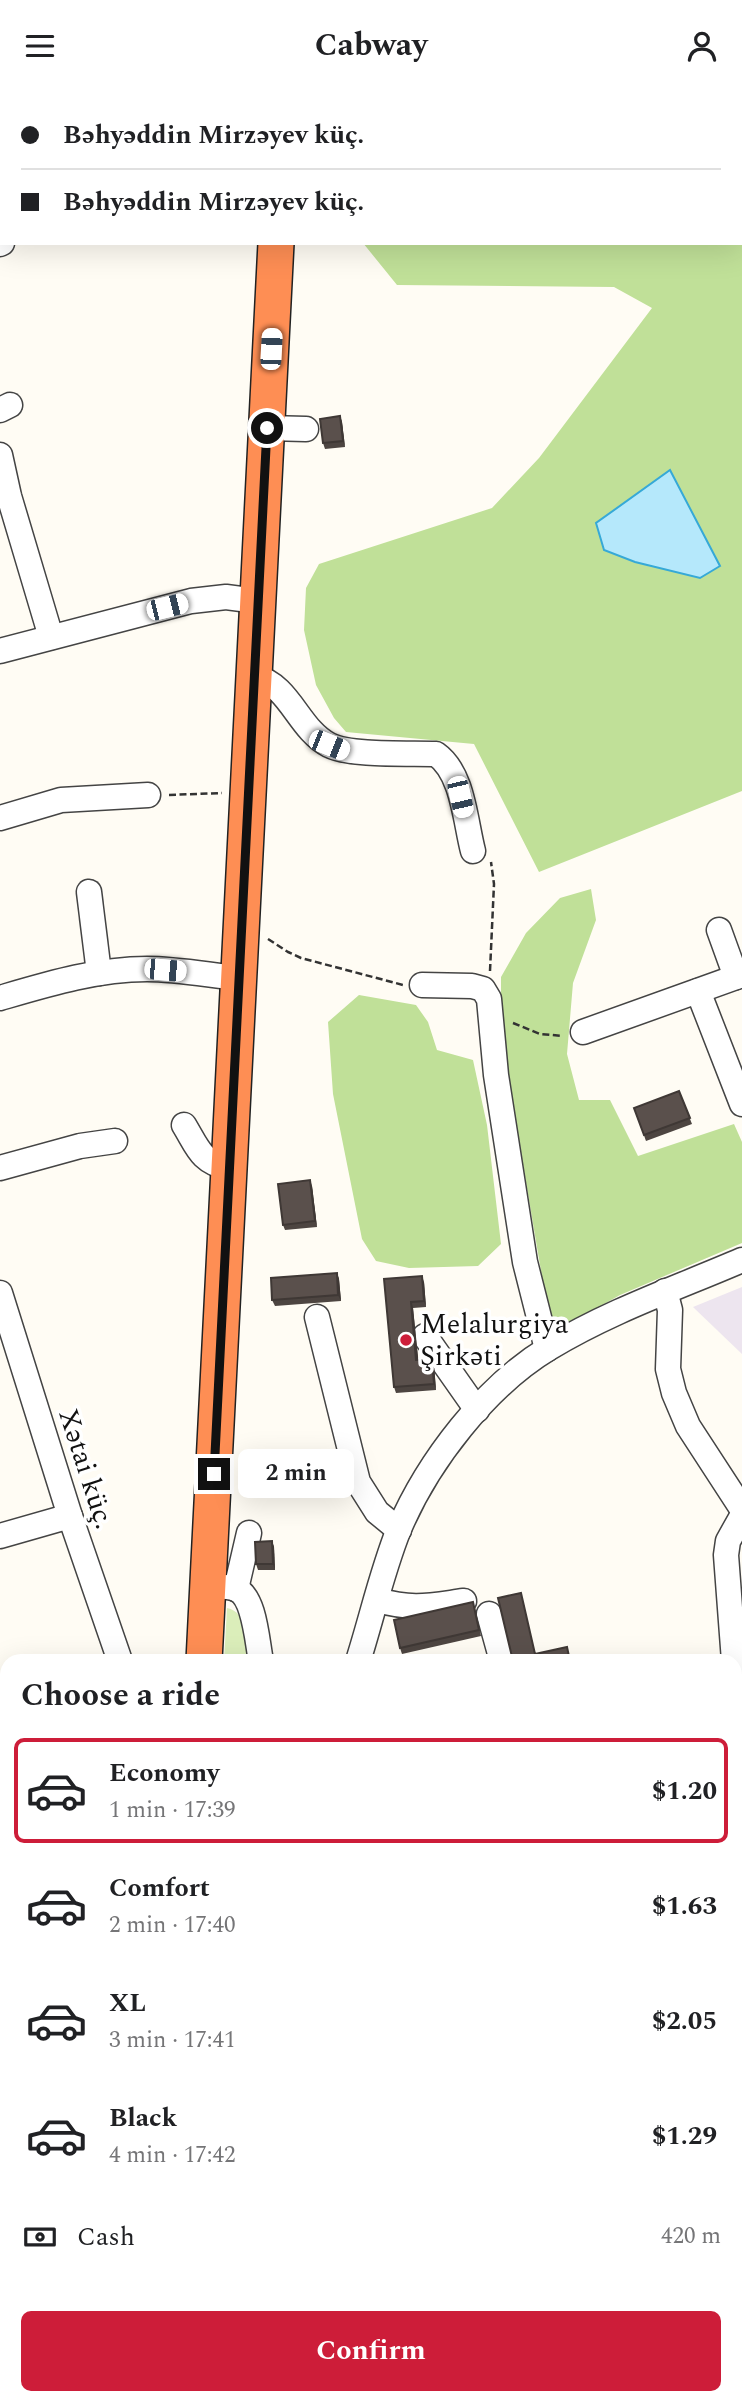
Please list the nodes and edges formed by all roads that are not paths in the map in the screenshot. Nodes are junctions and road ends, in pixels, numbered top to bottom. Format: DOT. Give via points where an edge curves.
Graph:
graph roads {
  1 [pos="276,245"];
  2 [pos="267,428"];
  3 [pos="306,429"];
  4 [pos="0,455"];
  5 [pos="257,601"];
  6 [pos="51,637"];
  7 [pos="0,651"];
  8 [pos="255,677"];
  9 [pos="148,796"];
  10 [pos="0,817"];
  11 [pos="472,848"];
  12 [pos="89,892"];
  13 [pos="719,930"];
  14 [pos="99,973"];
  15 [pos="739,976"];
  16 [pos="238,978"];
  17 [pos="422,985"];
  18 [pos="698,991"];
  19 [pos="0,998"];
  20 [pos="583,1033"];
  21 [pos="742,1104"];
  22 [pos="184,1125"];
  23 [pos="115,1141"];
  24 [pos="0,1168"];
  25 [pos="228,1168"];
  26 [pos="742,1260"];
  27 [pos="665,1291"];
  28 [pos="0,1293"];
  29 [pos="317,1317"];
  30 [pos="425,1336"];
  31 [pos="7,1344"];
  32 [pos="547,1349"];
  33 [pos="477,1410"];
  34 [pos="742,1509"];
  35 [pos="70,1516"];
  36 [pos="742,1516"];
  37 [pos="399,1530"];
  38 [pos="249,1532"];
  39 [pos="0,1536"];
  40 [pos="222,1587"];
  41 [pos="377,1600"];
  42 [pos="464,1601"];
  43 [pos="489,1614"];
  44 [pos="118,1654"];
  45 [pos="206,1654"];
  46 [pos="260,1654"];
  47 [pos="360,1654"];
  48 [pos="500,1654"];
  49 [pos="733,1654"];
  1 -- 2 [label="highway"];
  2 -- 3 [label="street"];
  2 -- 5 [label="highway"];
  4 -- 6 [label="street"];
  5 -- 6 [label="street" via="199,599"];
  5 -- 8 [label="highway"];
  6 -- 7 [label="street"];
  8 -- 11 [label="street" via="268,680 309,729 329,745 343,751 436,754 447,761"];
  8 -- 16 [label="highway"];
  9 -- 10 [label="street" via="61,800"];
  12 -- 14 [label="street"];
  13 -- 15 [label="street"];
  14 -- 16 [label="street" via="150,969"];
  14 -- 19 [label="street"];
  15 -- 18 [label="street"];
  16 -- 25 [label="highway"];
  17 -- 32 [label="street" via="472,986 483,989 489,999 525,1262"];
  18 -- 20 [label="street"];
  18 -- 21 [label="street"];
  22 -- 25 [label="street" via="204,1157"];
  23 -- 24 [label="street"];
  25 -- 40 [label="highway"];
  26 -- 27 [label="street"];
  27 -- 32 [label="street"];
  27 -- 34 [label="street" via="671,1333 668,1369 674,1393 688,1426"];
  28 -- 31 [label="street, Xətai küç."];
  29 -- 37 [label="street" via="358,1482 377,1511"];
  30 -- 33 [label="street"];
  31 -- 35 [label="street, Xətai küç."];
  32 -- 33 [label="street"];
  33 -- 37 [label="street" via="420,1487"];
  35 -- 39 [label="street"];
  35 -- 44 [label="street, Xətai küç."];
  36 -- 49 [label="street" via="726,1555"];
  37 -- 41 [label="street"];
  38 -- 40 [label="street"];
  40 -- 45 [label="highway"];
  40 -- 46 [label="street" via="245,1597 253,1612"];
  41 -- 42 [label="street" via="418,1608"];
  41 -- 47 [label="street"];
  43 -- 48 [label="street"];
}
